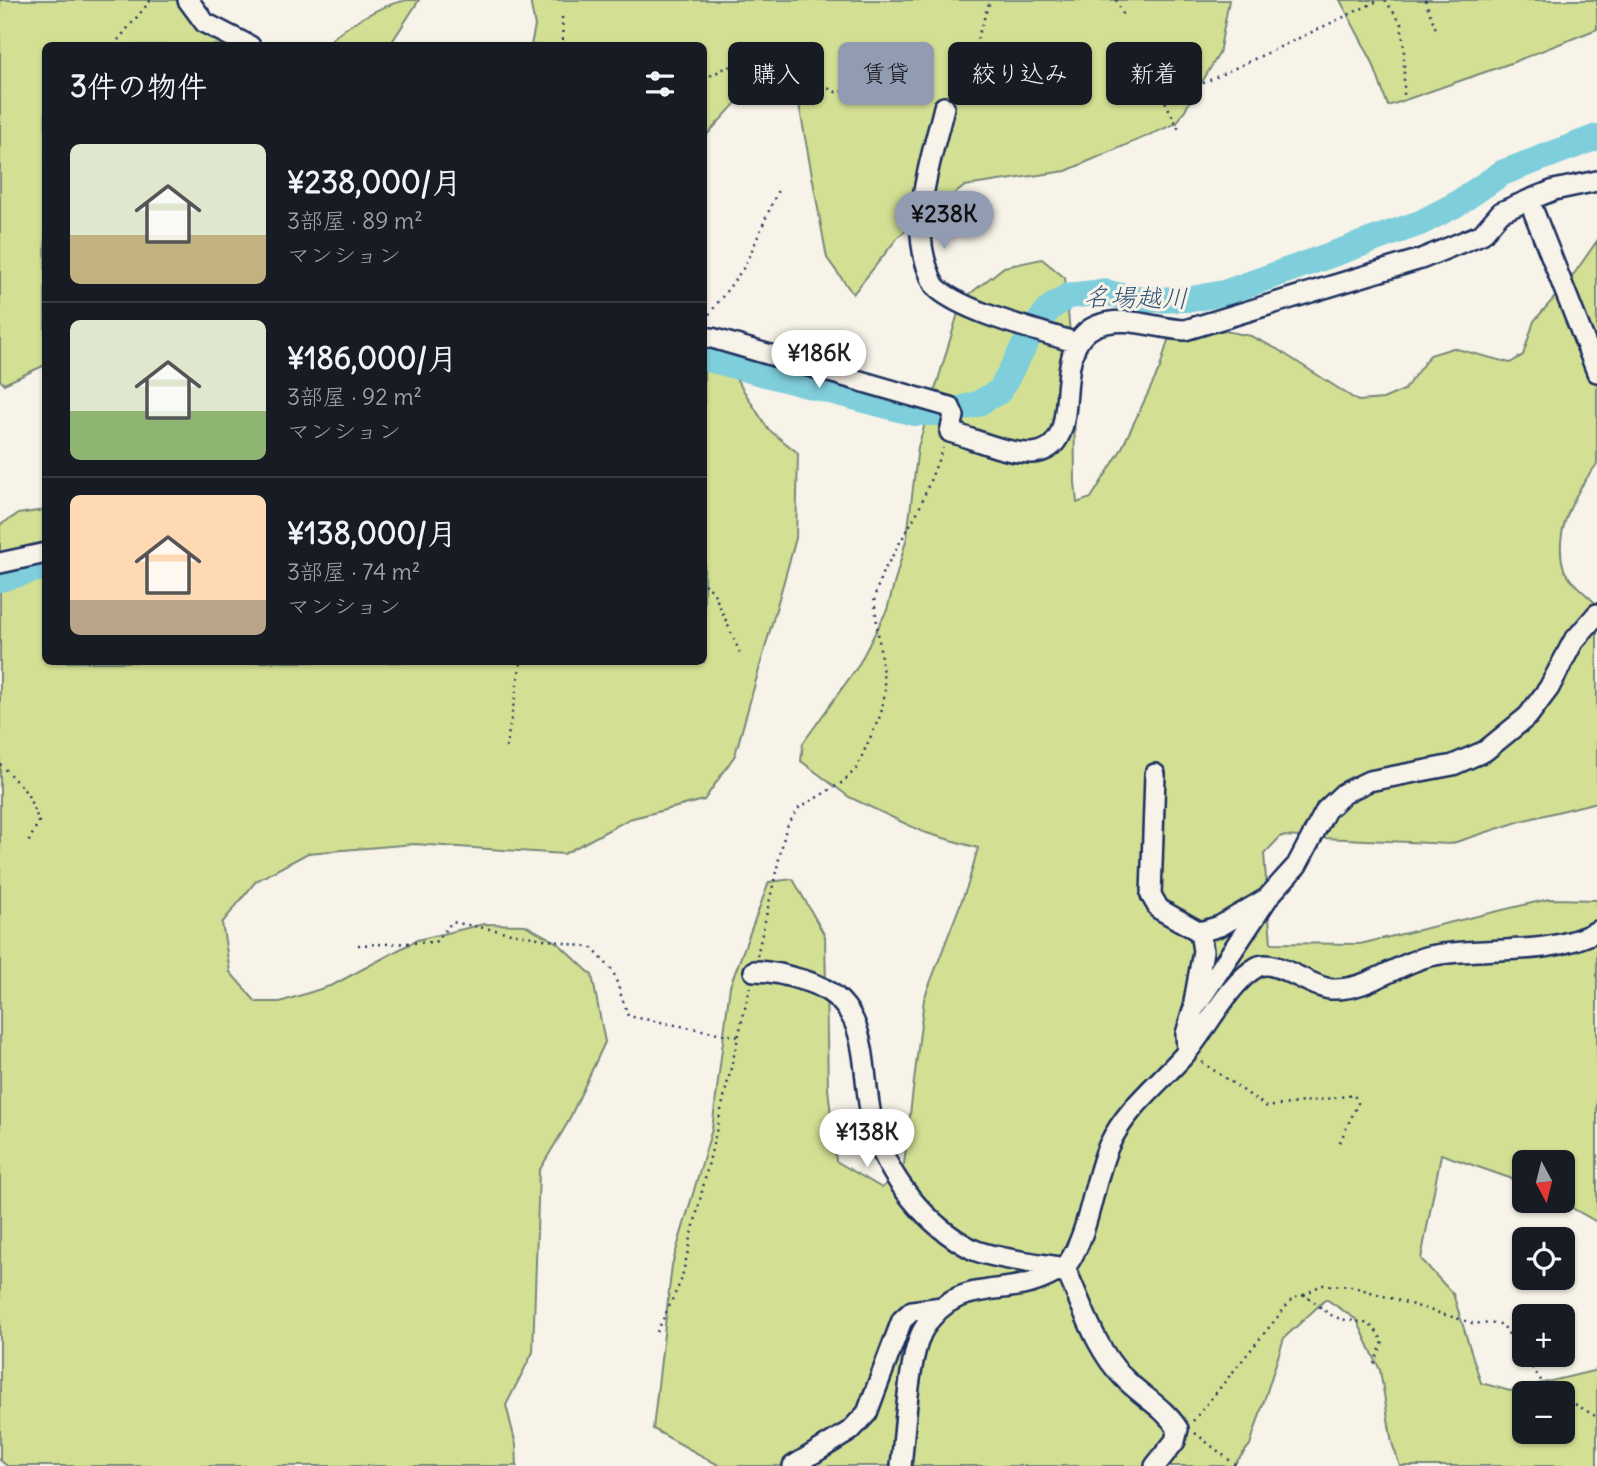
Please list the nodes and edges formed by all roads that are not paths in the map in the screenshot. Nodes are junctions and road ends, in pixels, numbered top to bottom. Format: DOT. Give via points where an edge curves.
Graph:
graph roads {
  1 [pos="188,0"];
  2 [pos="242,42"];
  3 [pos="944,107"];
  4 [pos="1597,181"];
  5 [pos="1529,200"];
  6 [pos="707,338"];
  7 [pos="1077,343"];
  8 [pos="1597,372"];
  9 [pos="42,554"];
  10 [pos="0,563"];
  11 [pos="1597,614"];
  12 [pos="1155,774"];
  13 [pos="1269,896"];
  14 [pos="1597,931"];
  15 [pos="1200,932"];
  16 [pos="754,971"];
  17 [pos="1193,1010"];
  18 [pos="1187,1051"];
  19 [pos="1065,1268"];
  20 [pos="942,1307"];
  21 [pos="793,1466"];
  22 [pos="901,1466"];
  23 [pos="1154,1466"];
  1 -- 2 [label="street" via="205,23"];
  3 -- 7 [label="street" via="923,196 926,264 935,287 960,304"];
  4 -- 5 [label="street"];
  5 -- 7 [label="street" via="1501,212 1482,234 1421,259 1185,330 1113,322 1094,327"];
  5 -- 8 [label="street"];
  6 -- 7 [label="street" via="950,407 951,425 1035,453 1058,441 1069,363"];
  9 -- 10 [label="street"];
  11 -- 13 [label="street" via="1573,642 1528,716 1485,751 1453,765 1369,781 1343,793 1326,810 1297,865"];
  12 -- 15 [label="street" via="1151,895 1159,909"];
  13 -- 15 [label="street" via="1220,926"];
  13 -- 17 [label="street"];
  14 -- 18 [label="street" via="1561,944 1433,956 1408,962 1362,985 1332,989 1309,984 1272,964 1259,965 1239,982"];
  15 -- 17 [label="street" via="1203,951"];
  16 -- 19 [label="street" via="772,971 818,985 841,999 853,1017 865,1061 873,1126 884,1159 908,1195 942,1231 974,1251"];
  17 -- 18 [label="street"];
  18 -- 19 [label="street" via="1125,1117 1108,1146 1077,1247"];
  19 -- 20 [label="street" via="1026,1285 981,1289"];
  19 -- 23 [label="street" via="1101,1348 1122,1377 1178,1429 1175,1441"];
  20 -- 21 [label="street" via="912,1311 902,1320 867,1413 850,1432"];
  20 -- 22 [label="street" via="922,1331 912,1370"];
}
